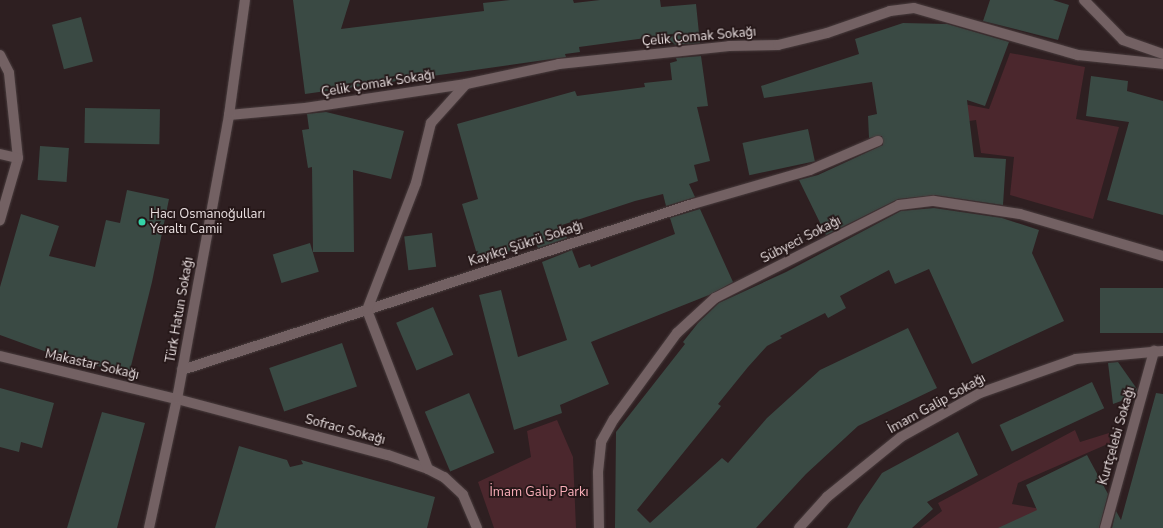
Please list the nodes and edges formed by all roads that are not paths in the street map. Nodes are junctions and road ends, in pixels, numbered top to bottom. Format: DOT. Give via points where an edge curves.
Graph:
graph roads {
  1 [pos="246,0"];
  2 [pos="1084,0"];
  3 [pos="1163,54"];
  4 [pos="0,55"];
  5 [pos="1163,64"];
  6 [pos="466,84"];
  7 [pos="229,115"];
  8 [pos="878,141"];
  9 [pos="0,154"];
  10 [pos="18,158"];
  11 [pos="0,220"];
  12 [pos="1163,256"];
  13 [pos="367,310"];
  14 [pos="1159,351"];
  15 [pos="0,356"];
  16 [pos="182,370"];
  17 [pos="177,399"];
  18 [pos="428,469"];
  19 [pos="149,528"];
  20 [pos="477,528"];
  21 [pos="598,528"];
  22 [pos="799,528"];
  23 [pos="1105,528"];
  1 -- 7 [label="street, Türk Hatun Sokağı"];
  2 -- 3 [label="street" via="1123,40"];
  4 -- 10 [label="street" via="9,73"];
  5 -- 6 [label="street, Çelik Çomak Sokağı" via="1078,55 914,8 890,11 827,34 778,45 729,46 559,64"];
  6 -- 7 [label="street, Çelik Çomak Sokağı" via="305,108"];
  6 -- 13 [label="street" via="431,123 416,183"];
  7 -- 16 [label="street, Türk Hatun Sokağı"];
  8 -- 13 [label="street, Kayıkçı Şükrü Sokağı" via="810,170 693,204"];
  9 -- 10 [label="street"];
  10 -- 11 [label="street"];
  12 -- 21 [label="street, Sübyeci Sokağı" via="1020,214 934,200 899,205 714,298 677,333 614,419 601,442"];
  13 -- 16 [label="street, Kayıkçı Şükrü Sokağı"];
  13 -- 18 [label="street"];
  14 -- 22 [label="street, İmam Galip Sokağı" via="1076,359 980,393 901,437 827,496"];
  14 -- 23 [label="street, Kurtçelebi Sokağı"];
  15 -- 17 [label="street, Makastar Sokağı"];
  16 -- 17 [label="street, Türk Hatun Sokağı"];
  17 -- 18 [label="street, Sofracı Sokağı" via="388,455"];
  17 -- 19 [label="street, Türk Hatun Sokağı"];
  18 -- 20 [label="street, Sofracı Sokağı" via="444,478 463,495"];
}
